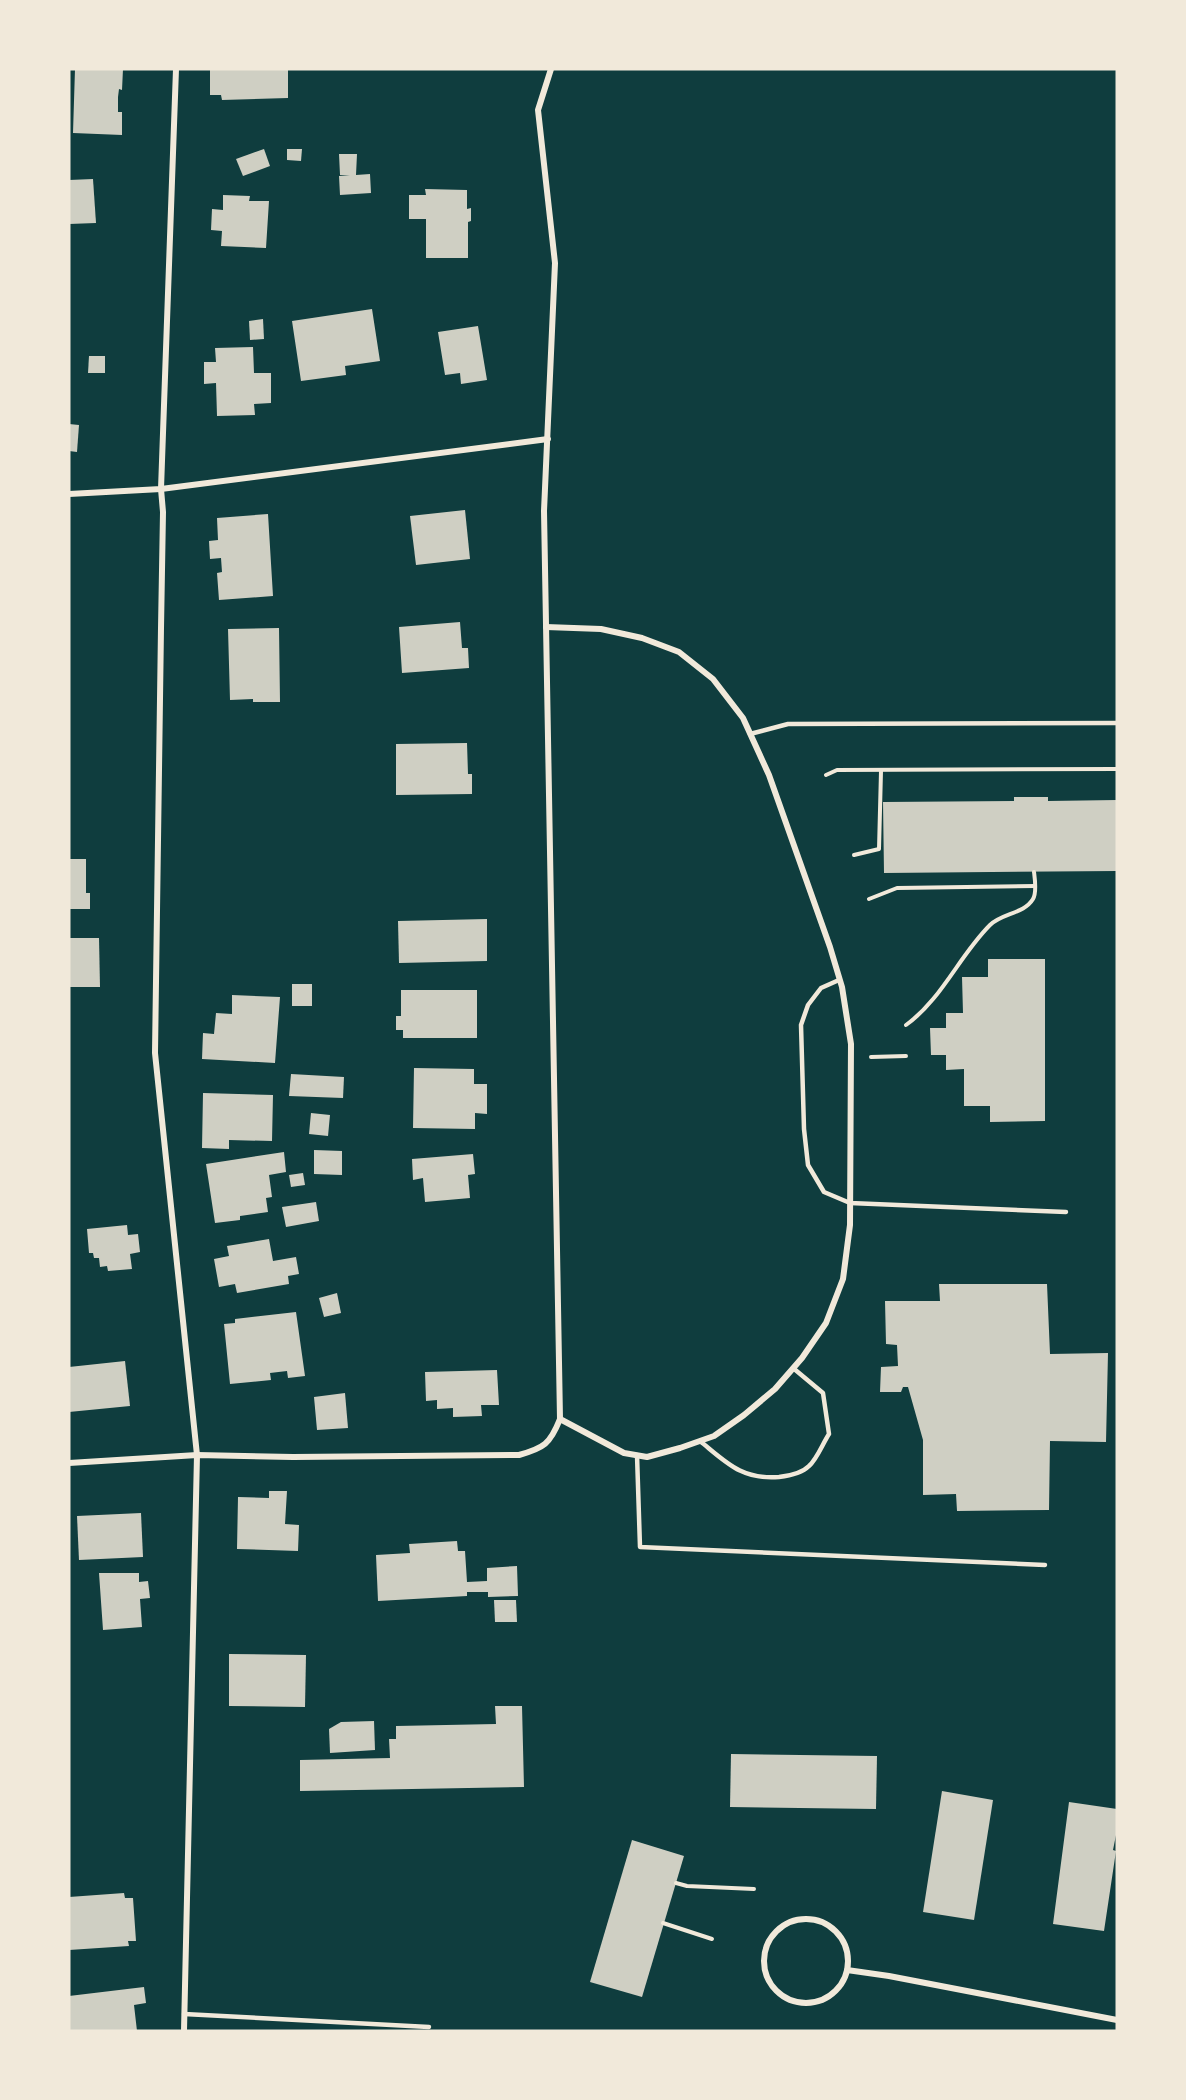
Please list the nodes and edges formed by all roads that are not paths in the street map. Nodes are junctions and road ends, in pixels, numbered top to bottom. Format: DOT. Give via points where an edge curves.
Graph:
graph roads {
  1 [pos="176,69"];
  2 [pos="550,69"];
  3 [pos="548,439"];
  4 [pos="161,489"];
  5 [pos="69,494"];
  6 [pos="546,627"];
  7 [pos="1117,723"];
  8 [pos="750,734"];
  9 [pos="840,980"];
  10 [pos="850,1203"];
  11 [pos="1066,1212"];
  12 [pos="793,1368"];
  13 [pos="561,1419"];
  14 [pos="700,1441"];
  15 [pos="197,1455"];
  16 [pos="637,1455"];
  17 [pos="69,1463"];
  18 [pos="1045,1565"];
  19 [pos="847,1970"];
  20 [pos="184,2014"];
  21 [pos="1117,2020"];
  22 [pos="429,2027"];
  23 [pos="184,2031"];
  1 -- 4 [label="street"];
  2 -- 3 [label="street" via="538,110 555,263"];
  3 -- 4 [label="street"];
  3 -- 6 [label="street" via="544,511"];
  4 -- 5 [label="street"];
  4 -- 15 [label="street" via="155,1053"];
  6 -- 8 [label="street" via="601,629 679,652 713,679 743,718"];
  6 -- 13 [label="street"];
  7 -- 8 [label="lane" via="788,724"];
  8 -- 9 [label="street" via="769,775"];
  9 -- 10 [label="street" via="851,1044"];
  9 -- 10 [label="lane" via="821,988 808,1005 801,1025 804,1129 808,1166 824,1192"];
  10 -- 11 [label="lane"];
  10 -- 12 [label="street" via="843,1279 826,1323"];
  12 -- 14 [label="street" via="744,1415"];
  12 -- 14 [label="lane" via="823,1393 829,1434 809,1466 789,1476 750,1476 730,1466"];
  13 -- 15 [label="street" via="553,1437 541,1449 519,1455"];
  13 -- 16 [label="street" via="624,1453"];
  14 -- 16 [label="street" via="647,1456"];
  15 -- 17 [label="street"];
  15 -- 20 [label="street"];
  16 -- 18 [label="lane" via="640,1547"];
  19 -- 19 [label="street" via="848,1958 840,1936 820,1921 796,1920 785,1924 768,1942 764,1965 773,1987 804,2003 826,1998 836,1990"];
  19 -- 21 [label="street"];
  20 -- 22 [label="lane"];
  20 -- 23 [label="street"];
}
